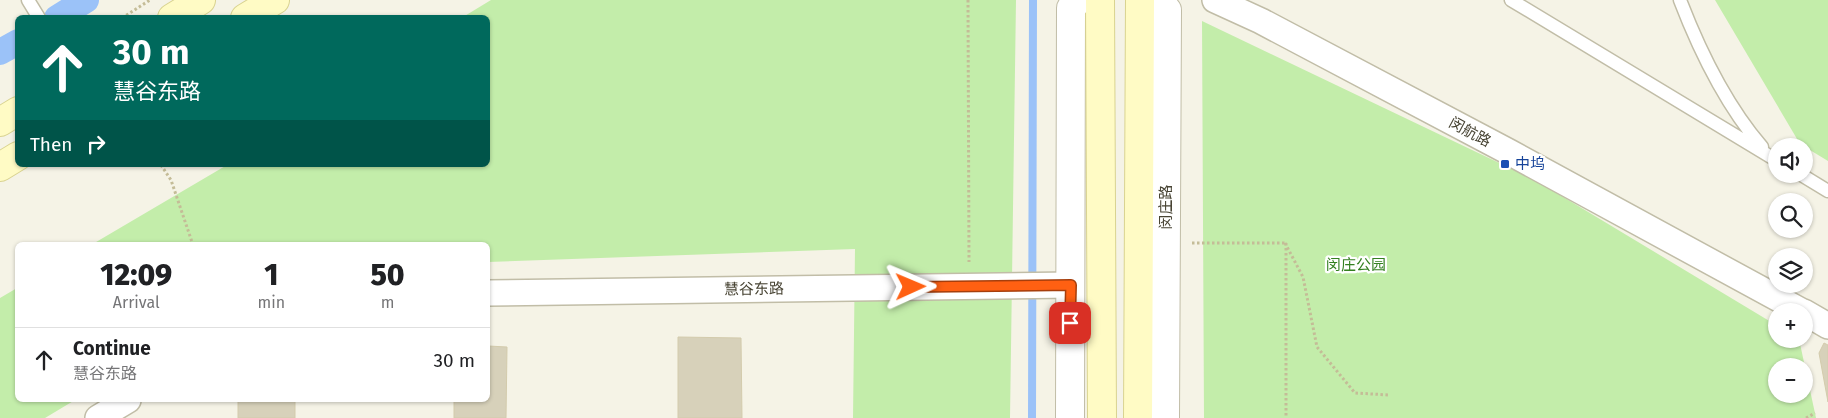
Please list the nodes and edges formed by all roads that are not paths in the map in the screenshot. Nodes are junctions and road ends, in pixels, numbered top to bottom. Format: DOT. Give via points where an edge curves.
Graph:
graph roads {
  1 [pos="201,0"];
  2 [pos="275,0"];
  3 [pos="1078,0"];
  4 [pos="1100,0"];
  5 [pos="1140,0"];
  6 [pos="1158,0"];
  7 [pos="1215,0"];
  8 [pos="1511,0"];
  9 [pos="1680,0"];
  10 [pos="177,15"];
  11 [pos="250,15"];
  12 [pos="15,113"];
  13 [pos="0,122"];
  14 [pos="1768,153"];
  15 [pos="1768,155"];
  16 [pos="15,158"];
  17 [pos="0,167"];
  18 [pos="1813,182"];
  19 [pos="1828,191"];
  20 [pos="1058,285"];
  21 [pos="490,292"];
  22 [pos="1786,303"];
  23 [pos="1813,318"];
  24 [pos="1828,326"];
  25 [pos="125,402"];
  26 [pos="98,418"];
  27 [pos="1070,418"];
  28 [pos="1102,418"];
  29 [pos="1138,418"];
  30 [pos="1165,418"];
  1 -- 10 [label="main road"];
  2 -- 11 [label="main road"];
  3 -- 20 [label="street" via="1071,8"];
  4 -- 28 [label="main road"];
  5 -- 29 [label="main road, 闵庄路"];
  6 -- 30 [label="street, 闵庄路" via="1167,10"];
  7 -- 22 [label="street, 闵航路" via="1261,20"];
  8 -- 15 [label="lane"];
  9 -- 14 [label="lane" via="1696,42 1722,90 1751,134"];
  12 -- 13 [label="main road"];
  16 -- 17 [label="main road"];
  18 -- 19 [label="lane"];
  20 -- 21 [label="street, 慧谷东路"];
  20 -- 27 [label="street"];
  23 -- 24 [label="street, 闵航路"];
  25 -- 26 [label="street"];
}
